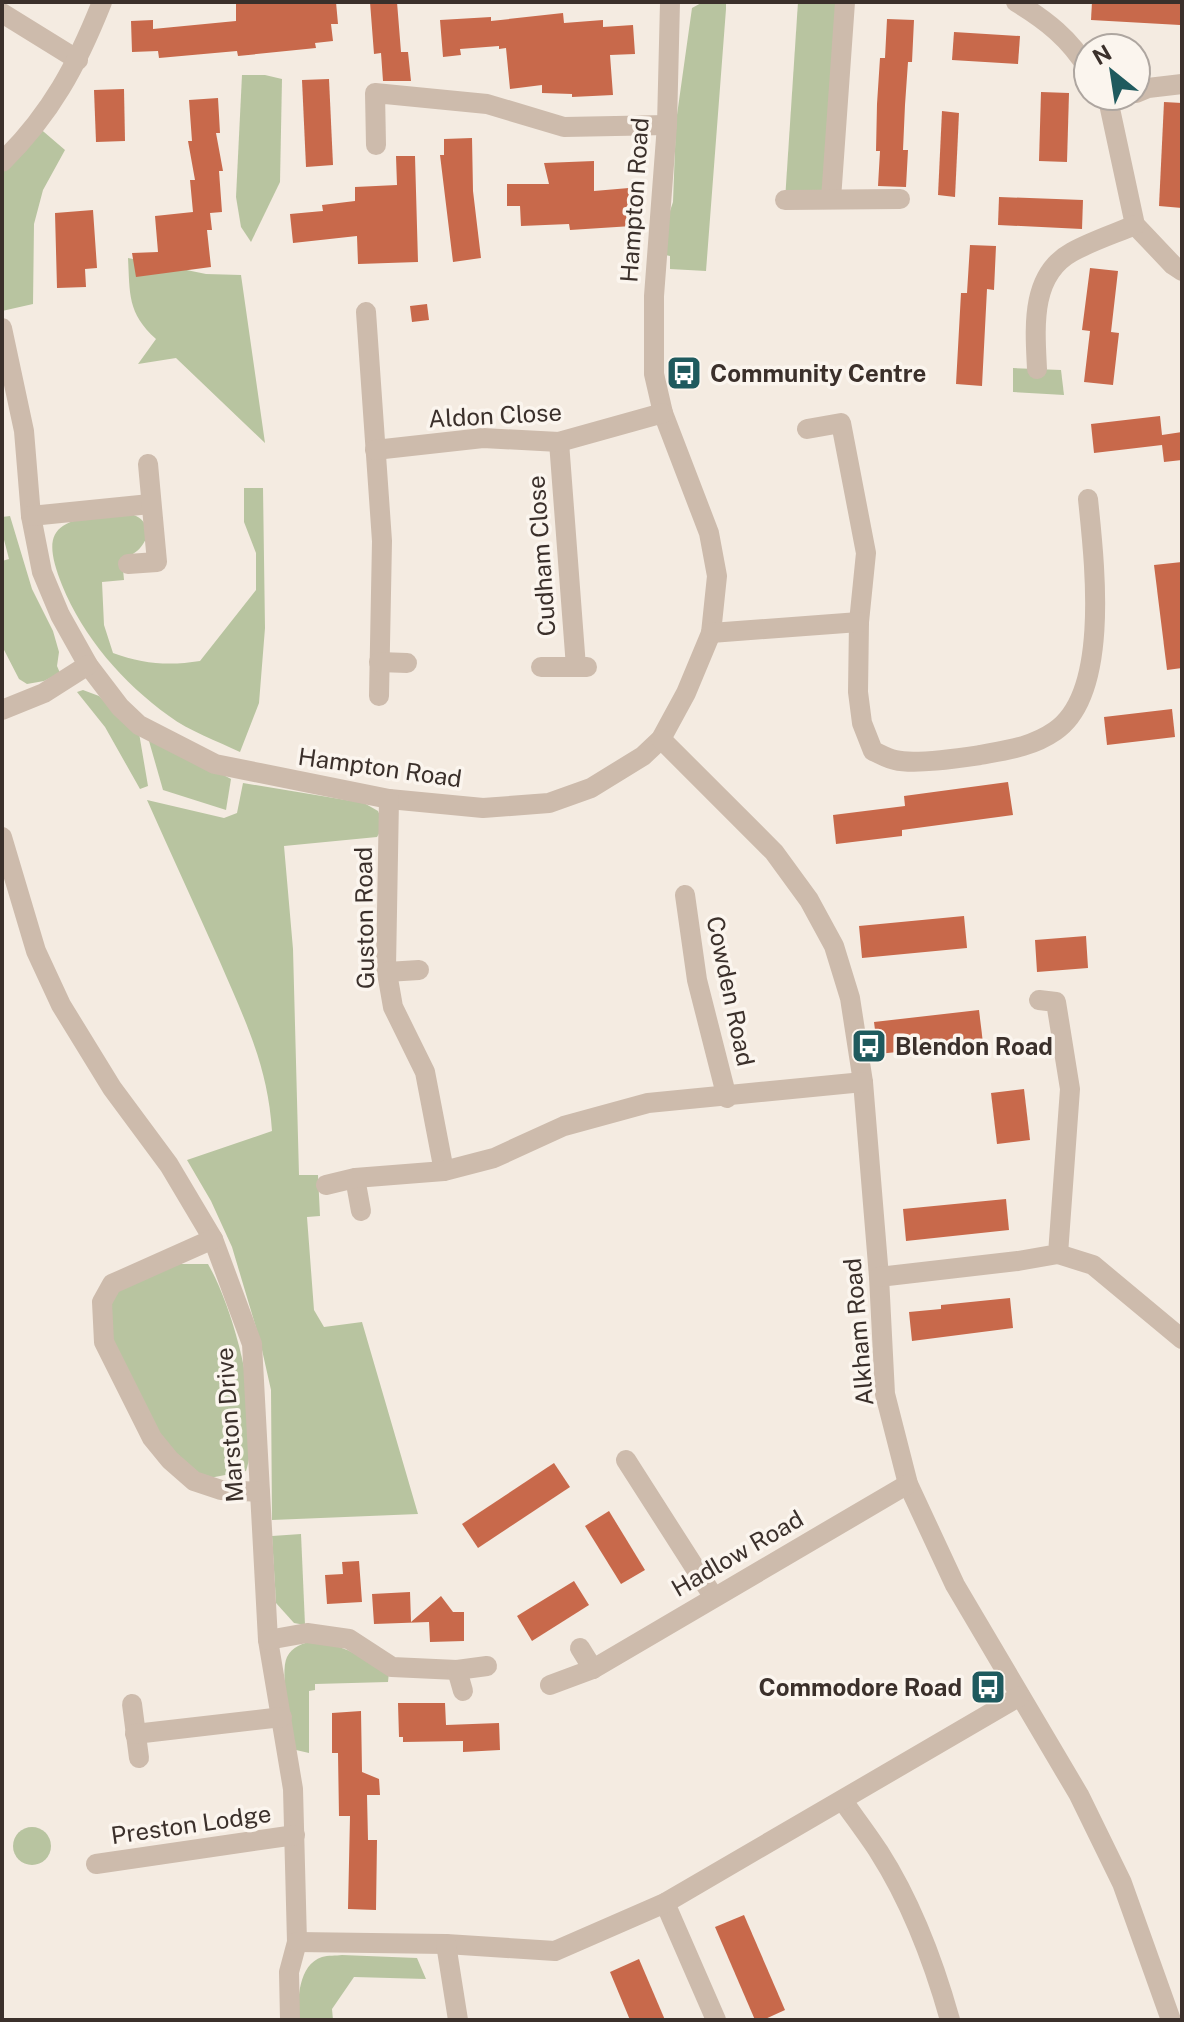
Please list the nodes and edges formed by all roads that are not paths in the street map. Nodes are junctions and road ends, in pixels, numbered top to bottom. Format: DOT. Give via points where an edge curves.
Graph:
graph roads {
  1 [pos="102,2"];
  2 [pos="670,2"];
  3 [pos="845,2"];
  4 [pos="1016,2"];
  5 [pos="2,13"];
  6 [pos="1072,46"];
  7 [pos="78,60"];
  8 [pos="1182,84"];
  9 [pos="1152,88"];
  10 [pos="1109,112"];
  11 [pos="667,125"];
  12 [pos="376,145"];
  13 [pos="2,162"];
  14 [pos="831,199"];
  15 [pos="900,199"];
  16 [pos="785,200"];
  17 [pos="1135,225"];
  18 [pos="1182,271"];
  19 [pos="366,312"];
  20 [pos="2,328"];
  21 [pos="1037,369"];
  22 [pos="663,413"];
  23 [pos="807,429"];
  24 [pos="559,442"];
  25 [pos="375,450"];
  26 [pos="148,464"];
  27 [pos="1088,499"];
  28 [pos="150,504"];
  29 [pos="31,516"];
  30 [pos="128,564"];
  31 [pos="859,622"];
  32 [pos="711,633"];
  33 [pos="379,662"];
  34 [pos="407,663"];
  35 [pos="88,665"];
  36 [pos="541,667"];
  37 [pos="379,696"];
  38 [pos="2,710"];
  39 [pos="661,739"];
  40 [pos="389,799"];
  41 [pos="2,837"];
  42 [pos="8,884"];
  43 [pos="685,895"];
  44 [pos="419,970"];
  45 [pos="387,972"];
  46 [pos="1039,1000"];
  47 [pos="863,1082"];
  48 [pos="727,1098"];
  49 [pos="444,1171"];
  50 [pos="355,1178"];
  51 [pos="326,1185"];
  52 [pos="361,1211"];
  53 [pos="213,1239"];
  54 [pos="1058,1254"];
  55 [pos="879,1277"];
  56 [pos="1182,1339"];
  57 [pos="626,1460"];
  58 [pos="908,1484"];
  59 [pos="260,1492"];
  60 [pos="713,1596"];
  61 [pos="268,1640"];
  62 [pos="580,1648"];
  63 [pos="487,1666"];
  64 [pos="593,1669"];
  65 [pos="457,1670"];
  66 [pos="550,1685"];
  67 [pos="463,1691"];
  68 [pos="1020,1696"];
  69 [pos="132,1704"];
  70 [pos="282,1717"];
  71 [pos="135,1734"];
  72 [pos="139,1758"];
  73 [pos="843,1801"];
  74 [pos="295,1835"];
  75 [pos="96,1864"];
  76 [pos="665,1903"];
  77 [pos="297,1942"];
  78 [pos="446,1944"];
  79 [pos="290,2020"];
  80 [pos="458,2020"];
  81 [pos="716,2020"];
  82 [pos="950,2020"];
  83 [pos="1171,2020"];
  1 -- 7 [label="street"];
  2 -- 11 [label="street, Hampton Road"];
  3 -- 14 [label="street"];
  4 -- 6 [label="street" via="1049,22"];
  5 -- 7 [label="street"];
  7 -- 13 [label="street" via="37,126"];
  8 -- 9 [label="street"];
  10 -- 17 [label="street"];
  11 -- 12 [label="street" via="564,127 487,104 375,93"];
  11 -- 22 [label="street, Hampton Road" via="654,296 654,374"];
  14 -- 15 [label="street"];
  14 -- 16 [label="street"];
  17 -- 18 [label="street"];
  17 -- 21 [label="street" via="1069,253 1044,279 1035,318"];
  19 -- 25 [label="street"];
  20 -- 29 [label="street, Hampton Road" via="24,431"];
  22 -- 24 [label="street, Aldon Close"];
  22 -- 32 [label="street, Hampton Road" via="709,533 717,576"];
  23 -- 31 [label="street" via="841,423 866,553"];
  24 -- 25 [label="street, Aldon Close" via="483,438"];
  24 -- 36 [label="street, Cudham Close" via="581,667"];
  25 -- 33 [label="street" via="382,541"];
  26 -- 28 [label="street"];
  27 -- 31 [label="street" via="1095,623 1087,681 1077,708 1046,736 1024,747 957,759 897,761 873,751 858,692"];
  28 -- 29 [label="street"];
  28 -- 30 [label="street" via="157,562"];
  29 -- 35 [label="street, Hampton Road" via="42,572"];
  31 -- 32 [label="street"];
  32 -- 39 [label="street, Hampton Road"];
  33 -- 34 [label="street"];
  33 -- 37 [label="street"];
  35 -- 38 [label="street" via="44,693"];
  35 -- 40 [label="street, Hampton Road" via="139,725 215,764"];
  39 -- 40 [label="street, Hampton Road" via="591,788 549,803 483,808"];
  39 -- 47 [label="street, Alkham Road" via="774,852 809,900 847,983"];
  40 -- 45 [label="street, Guston Road"];
  41 -- 42 [label="street, Marston Drive"];
  42 -- 53 [label="street, Marston Drive" via="61,1005"];
  43 -- 48 [label="street, Cowden Road" via="697,980"];
  44 -- 45 [label="street"];
  45 -- 49 [label="street, Guston Road" via="393,1007 425,1072"];
  46 -- 54 [label="street" via="1056,1002 1070,1089"];
  47 -- 48 [label="street"];
  47 -- 55 [label="street, Alkham Road"];
  48 -- 49 [label="street" via="648,1103 564,1126 494,1158"];
  49 -- 50 [label="street"];
  50 -- 51 [label="street"];
  50 -- 52 [label="street"];
  53 -- 59 [label="street, Marston Drive" via="252,1344"];
  53 -- 59 [label="street" via="112,1284 102,1302 104,1342 152,1438 170,1460 194,1481 221,1490"];
  54 -- 55 [label="street"];
  54 -- 56 [label="street" via="1093,1265"];
  55 -- 58 [label="street, Alkham Road" via="885,1394"];
  57 -- 60 [label="street"];
  58 -- 60 [label="street, Hadlow Road"];
  58 -- 68 [label="street, Alkham Road" via="955,1585"];
  59 -- 61 [label="street, Marston Drive"];
  60 -- 64 [label="street, Hadlow Road"];
  61 -- 65 [label="street" via="307,1633 349,1639 392,1667"];
  61 -- 70 [label="street, Marston Drive"];
  62 -- 64 [label="street"];
  63 -- 65 [label="street"];
  64 -- 66 [label="street, Hadlow Road"];
  65 -- 67 [label="street"];
  68 -- 73 [label="street"];
  68 -- 83 [label="street, Alkham Road" via="1079,1795 1122,1883"];
  69 -- 71 [label="street"];
  70 -- 71 [label="street"];
  70 -- 74 [label="street, Marston Drive"];
  71 -- 72 [label="street"];
  73 -- 76 [label="street"];
  73 -- 82 [label="street" via="903,1897"];
  74 -- 75 [label="street, Preston Lodge"];
  74 -- 77 [label="street, Marston Drive"];
  76 -- 78 [label="street" via="555,1951"];
  76 -- 81 [label="street"];
  77 -- 78 [label="street"];
  77 -- 79 [label="street, Marston Drive" via="289,1972"];
  78 -- 80 [label="street"];
}
